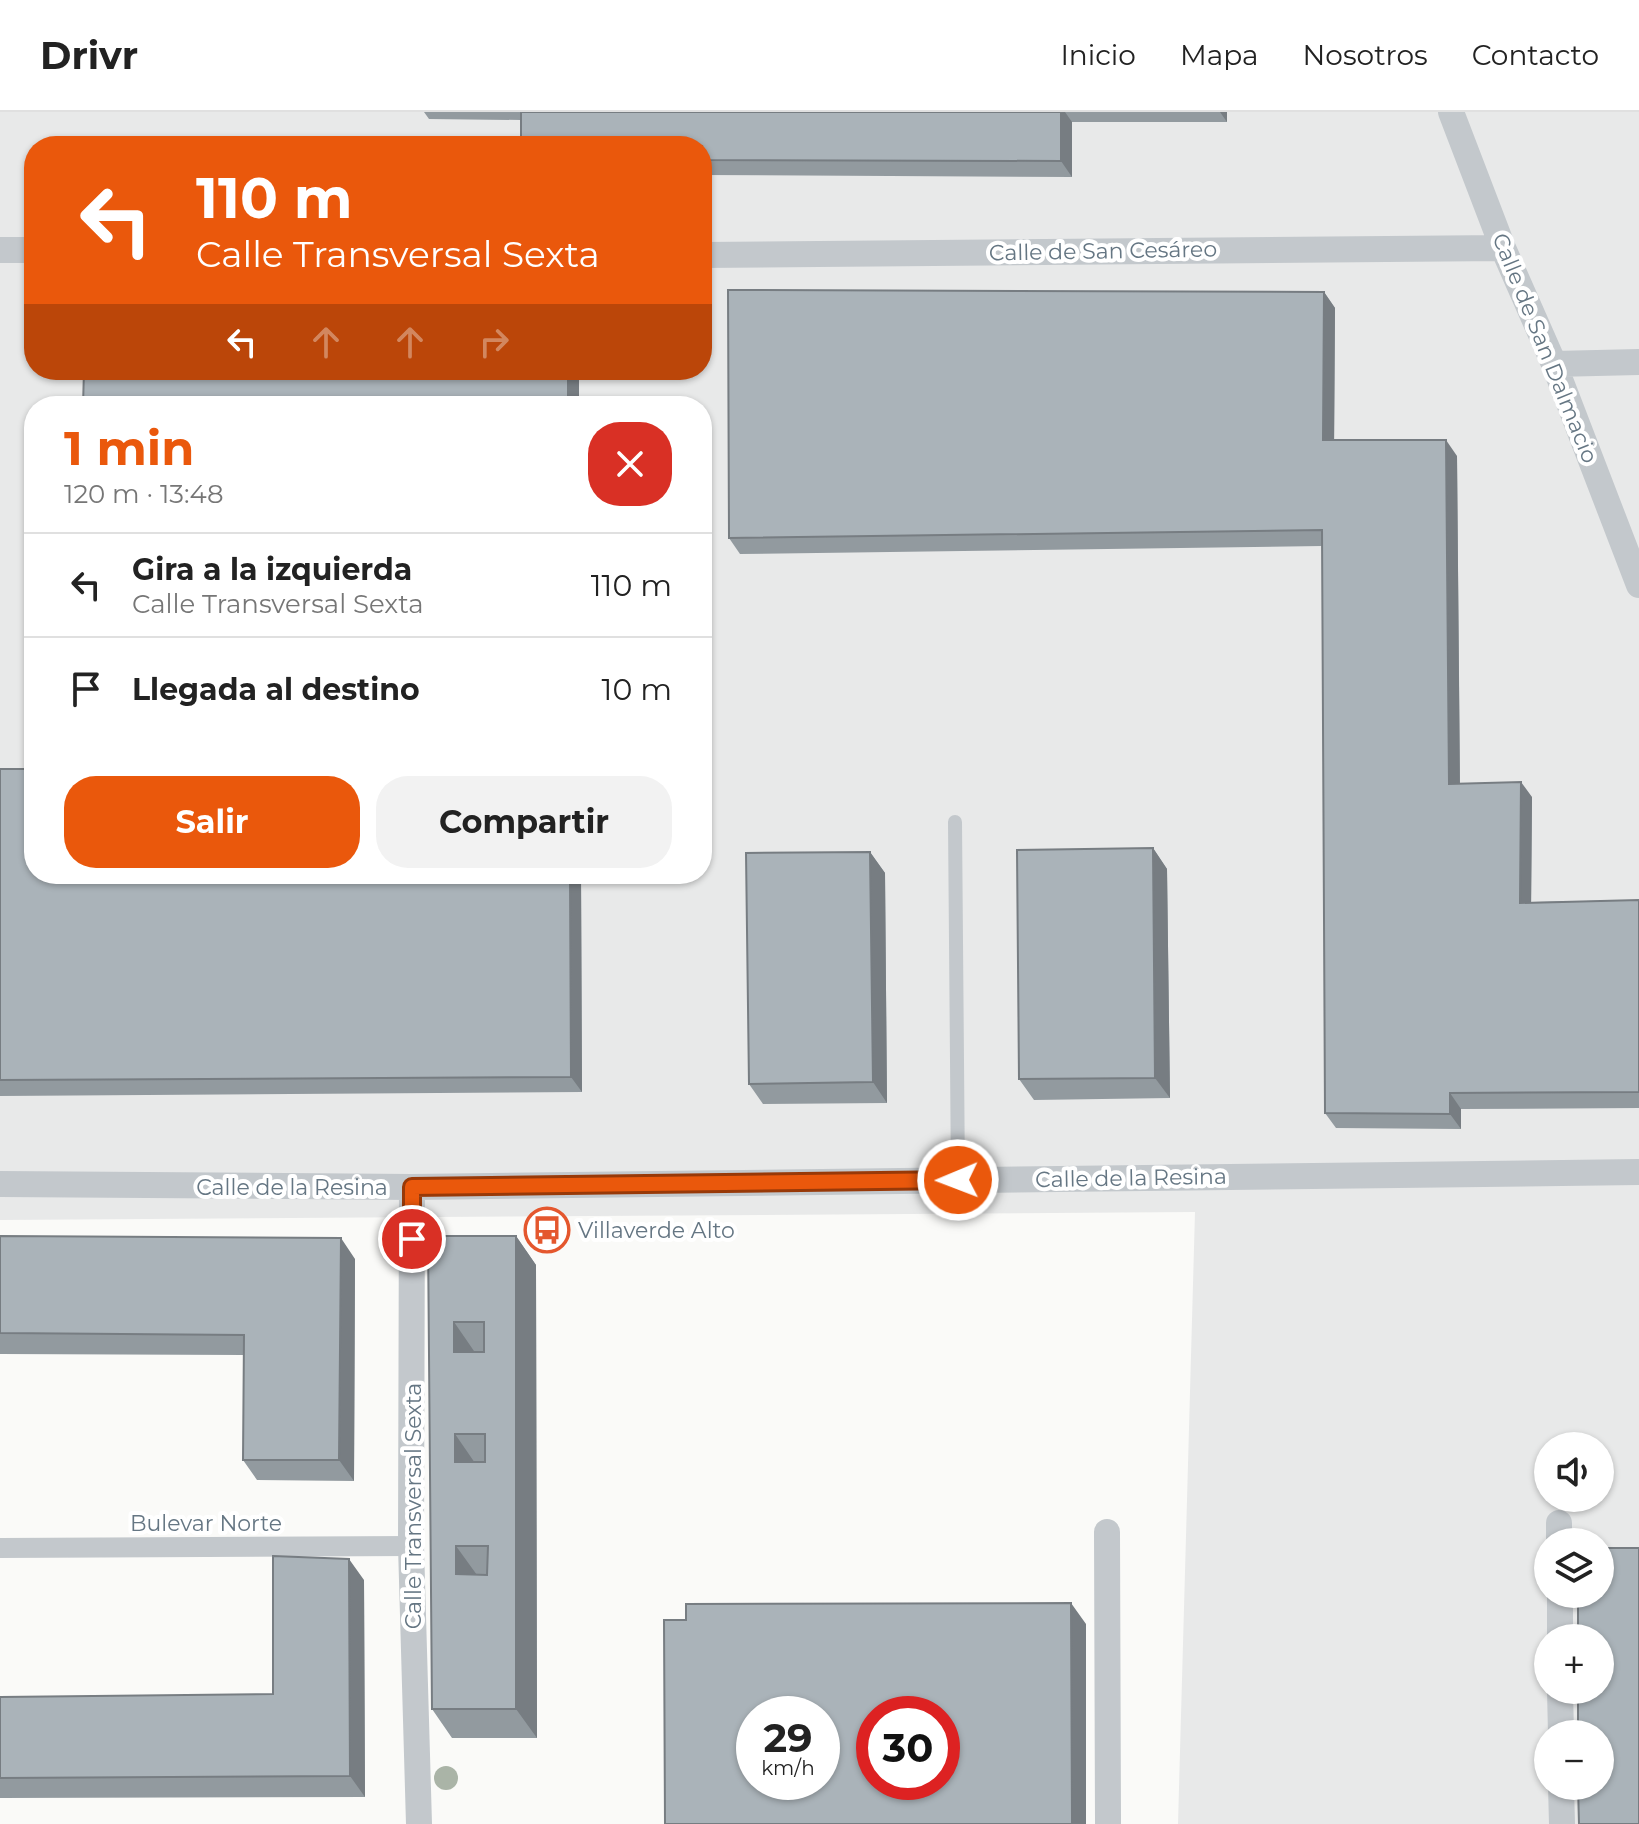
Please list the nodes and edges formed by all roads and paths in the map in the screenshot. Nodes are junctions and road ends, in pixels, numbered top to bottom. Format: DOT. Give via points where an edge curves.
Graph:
graph roads {
  1 [pos="1451,112"];
  2 [pos="1503,248"];
  3 [pos="0,250"];
  4 [pos="24,250"];
  5 [pos="712,255"];
  6 [pos="1639,362"];
  7 [pos="1554,364"];
  8 [pos="1639,585"];
  9 [pos="955,822"];
  10 [pos="1639,1172"];
  11 [pos="958,1180"];
  12 [pos="0,1184"];
  13 [pos="412,1187"];
  14 [pos="1107,1532"];
  15 [pos="411,1546"];
  16 [pos="0,1548"];
  17 [pos="1561,1800"];
  18 [pos="419,1824"];
  19 [pos="1108,1824"];
  20 [pos="1562,1824"];
  1 -- 2 [label="street, Calle de San Dalmacio"];
  2 -- 5 [label="street, Calle de San Cesáreo"];
  2 -- 7 [label="street, Calle de San Dalmacio"];
  3 -- 4 [label="street"];
  6 -- 7 [label="street"];
  7 -- 8 [label="street, Calle de San Dalmacio"];
  9 -- 11 [label="lane"];
  10 -- 11 [label="street, Calle de la Resina"];
  11 -- 13 [label="street, Calle de la Resina"];
  12 -- 13 [label="street, Calle de la Resina"];
  13 -- 15 [label="street, Calle Transversal Sexta"];
  14 -- 19 [label="street"];
  15 -- 16 [label="street, Bulevar Norte"];
  15 -- 18 [label="street, Calle Transversal Sexta"];
  17 -- 20 [label="street"];
}
